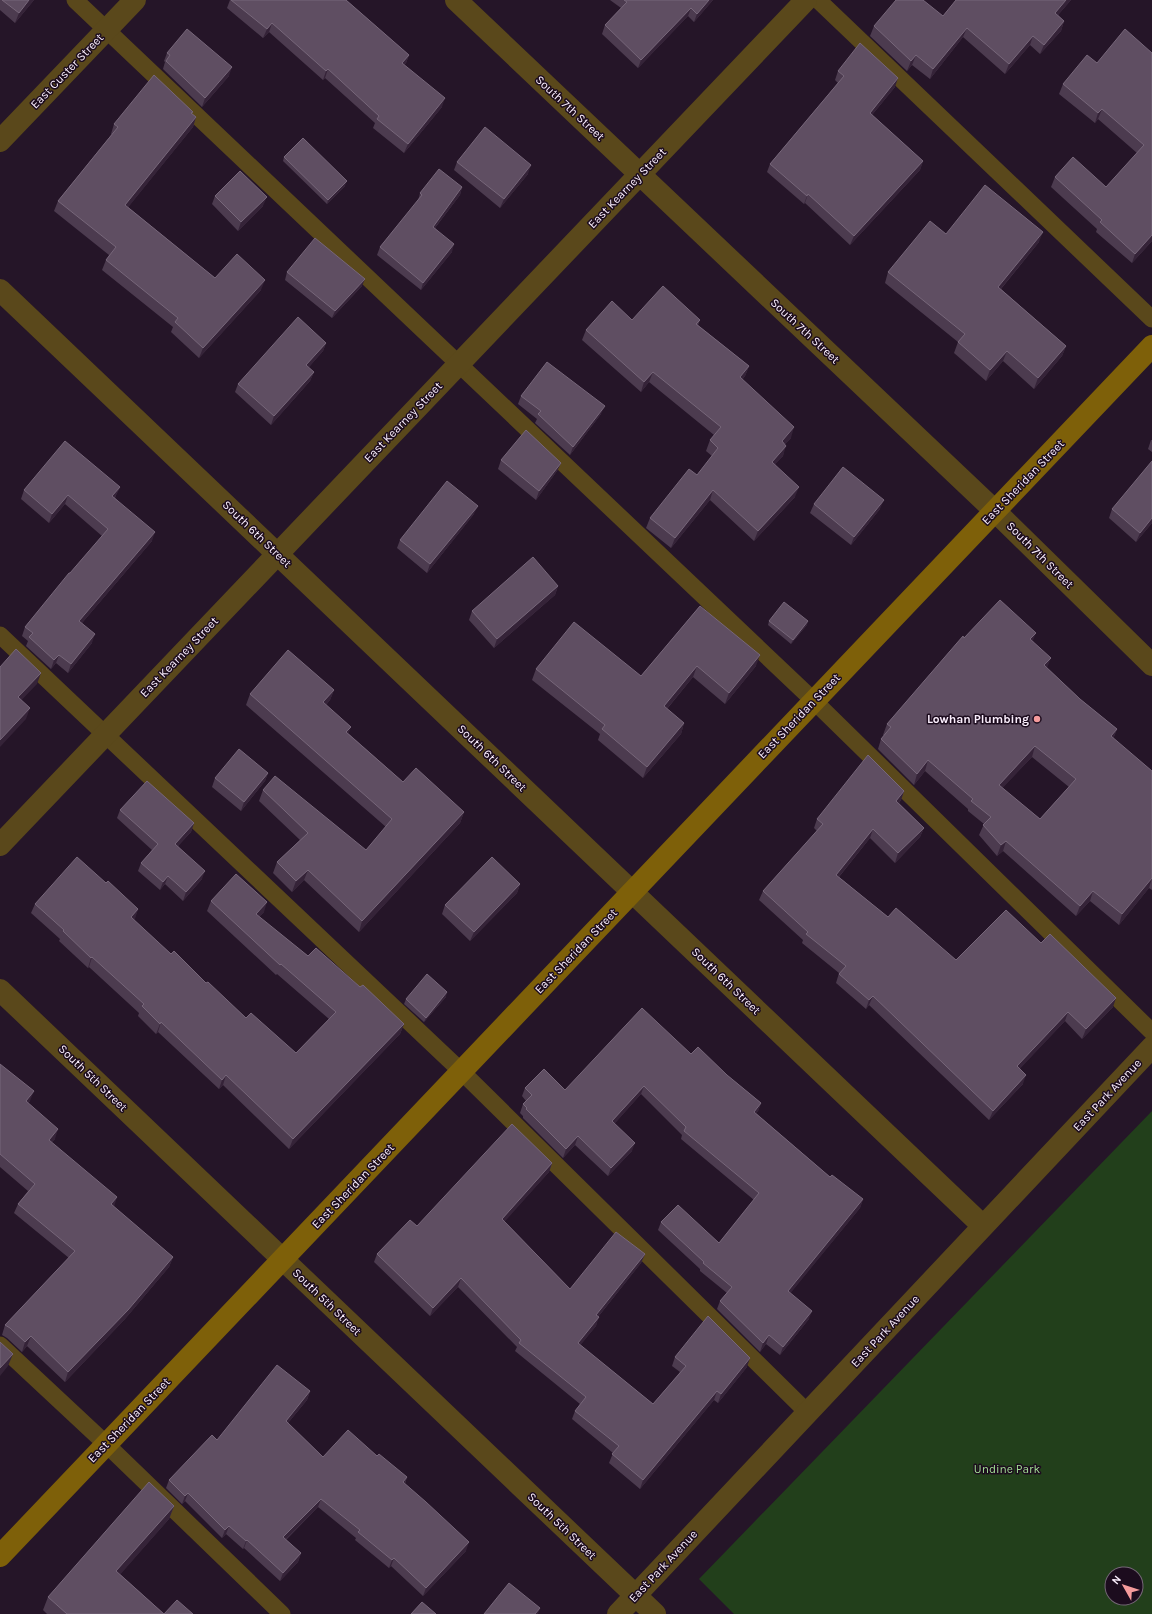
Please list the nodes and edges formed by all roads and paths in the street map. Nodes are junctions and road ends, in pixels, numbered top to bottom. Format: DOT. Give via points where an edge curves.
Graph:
graph roads {
  1 [pos="75,0"];
  2 [pos="134,0"];
  3 [pos="456,0"];
  4 [pos="806,0"];
  5 [pos="818,0"];
  6 [pos="106,29"];
  7 [pos="0,141"];
  8 [pos="640,174"];
  9 [pos="0,290"];
  10 [pos="1152,319"];
  11 [pos="1152,346"];
  12 [pos="458,365"];
  13 [pos="995,511"];
  14 [pos="278,554"];
  15 [pos="0,635"];
  16 [pos="1152,665"];
  17 [pos="814,701"];
  18 [pos="105,734"];
  19 [pos="0,844"];
  20 [pos="632,892"];
  21 [pos="0,990"];
  22 [pos="1152,1032"];
  23 [pos="1152,1047"];
  24 [pos="461,1071"];
  25 [pos="983,1226"];
  26 [pos="282,1260"];
  27 [pos="0,1345"];
  28 [pos="808,1413"];
  29 [pos="106,1444"];
  30 [pos="0,1556"];
  31 [pos="635,1595"];
  32 [pos="282,1614"];
  33 [pos="618,1614"];
  34 [pos="654,1614"];
  1 -- 6 [label="lane"];
  2 -- 6 [label="street, East Custer Street"];
  3 -- 8 [label="street, South 7th Street"];
  4 -- 8 [label="street, East Kearney Street"];
  5 -- 10 [label="lane"];
  6 -- 7 [label="street, East Custer Street"];
  6 -- 12 [label="lane"];
  8 -- 12 [label="street, East Kearney Street"];
  8 -- 13 [label="street, South 7th Street"];
  9 -- 14 [label="street, South 6th Street"];
  11 -- 13 [label="street, East Sheridan Street"];
  12 -- 14 [label="street, East Kearney Street"];
  12 -- 17 [label="lane"];
  13 -- 16 [label="street, South 7th Street"];
  13 -- 17 [label="street, East Sheridan Street"];
  14 -- 18 [label="street, East Kearney Street"];
  14 -- 20 [label="street, South 6th Street"];
  15 -- 18 [label="lane"];
  17 -- 20 [label="street, East Sheridan Street"];
  17 -- 22 [label="lane"];
  18 -- 19 [label="street, East Kearney Street"];
  18 -- 24 [label="lane"];
  20 -- 24 [label="street, East Sheridan Street"];
  20 -- 25 [label="street, South 6th Street"];
  21 -- 26 [label="street, South 5th Street"];
  23 -- 25 [label="street, East Park Avenue"];
  24 -- 26 [label="street, East Sheridan Street"];
  24 -- 28 [label="lane"];
  25 -- 28 [label="street, East Park Avenue"];
  26 -- 29 [label="street, East Sheridan Street"];
  26 -- 31 [label="street, South 5th Street"];
  27 -- 29 [label="lane"];
  28 -- 31 [label="street, East Park Avenue"];
  29 -- 30 [label="street, East Sheridan Street"];
  29 -- 32 [label="lane"];
  31 -- 33 [label="street, East Park Avenue"];
  31 -- 34 [label="street, South 5th Street"];
}
